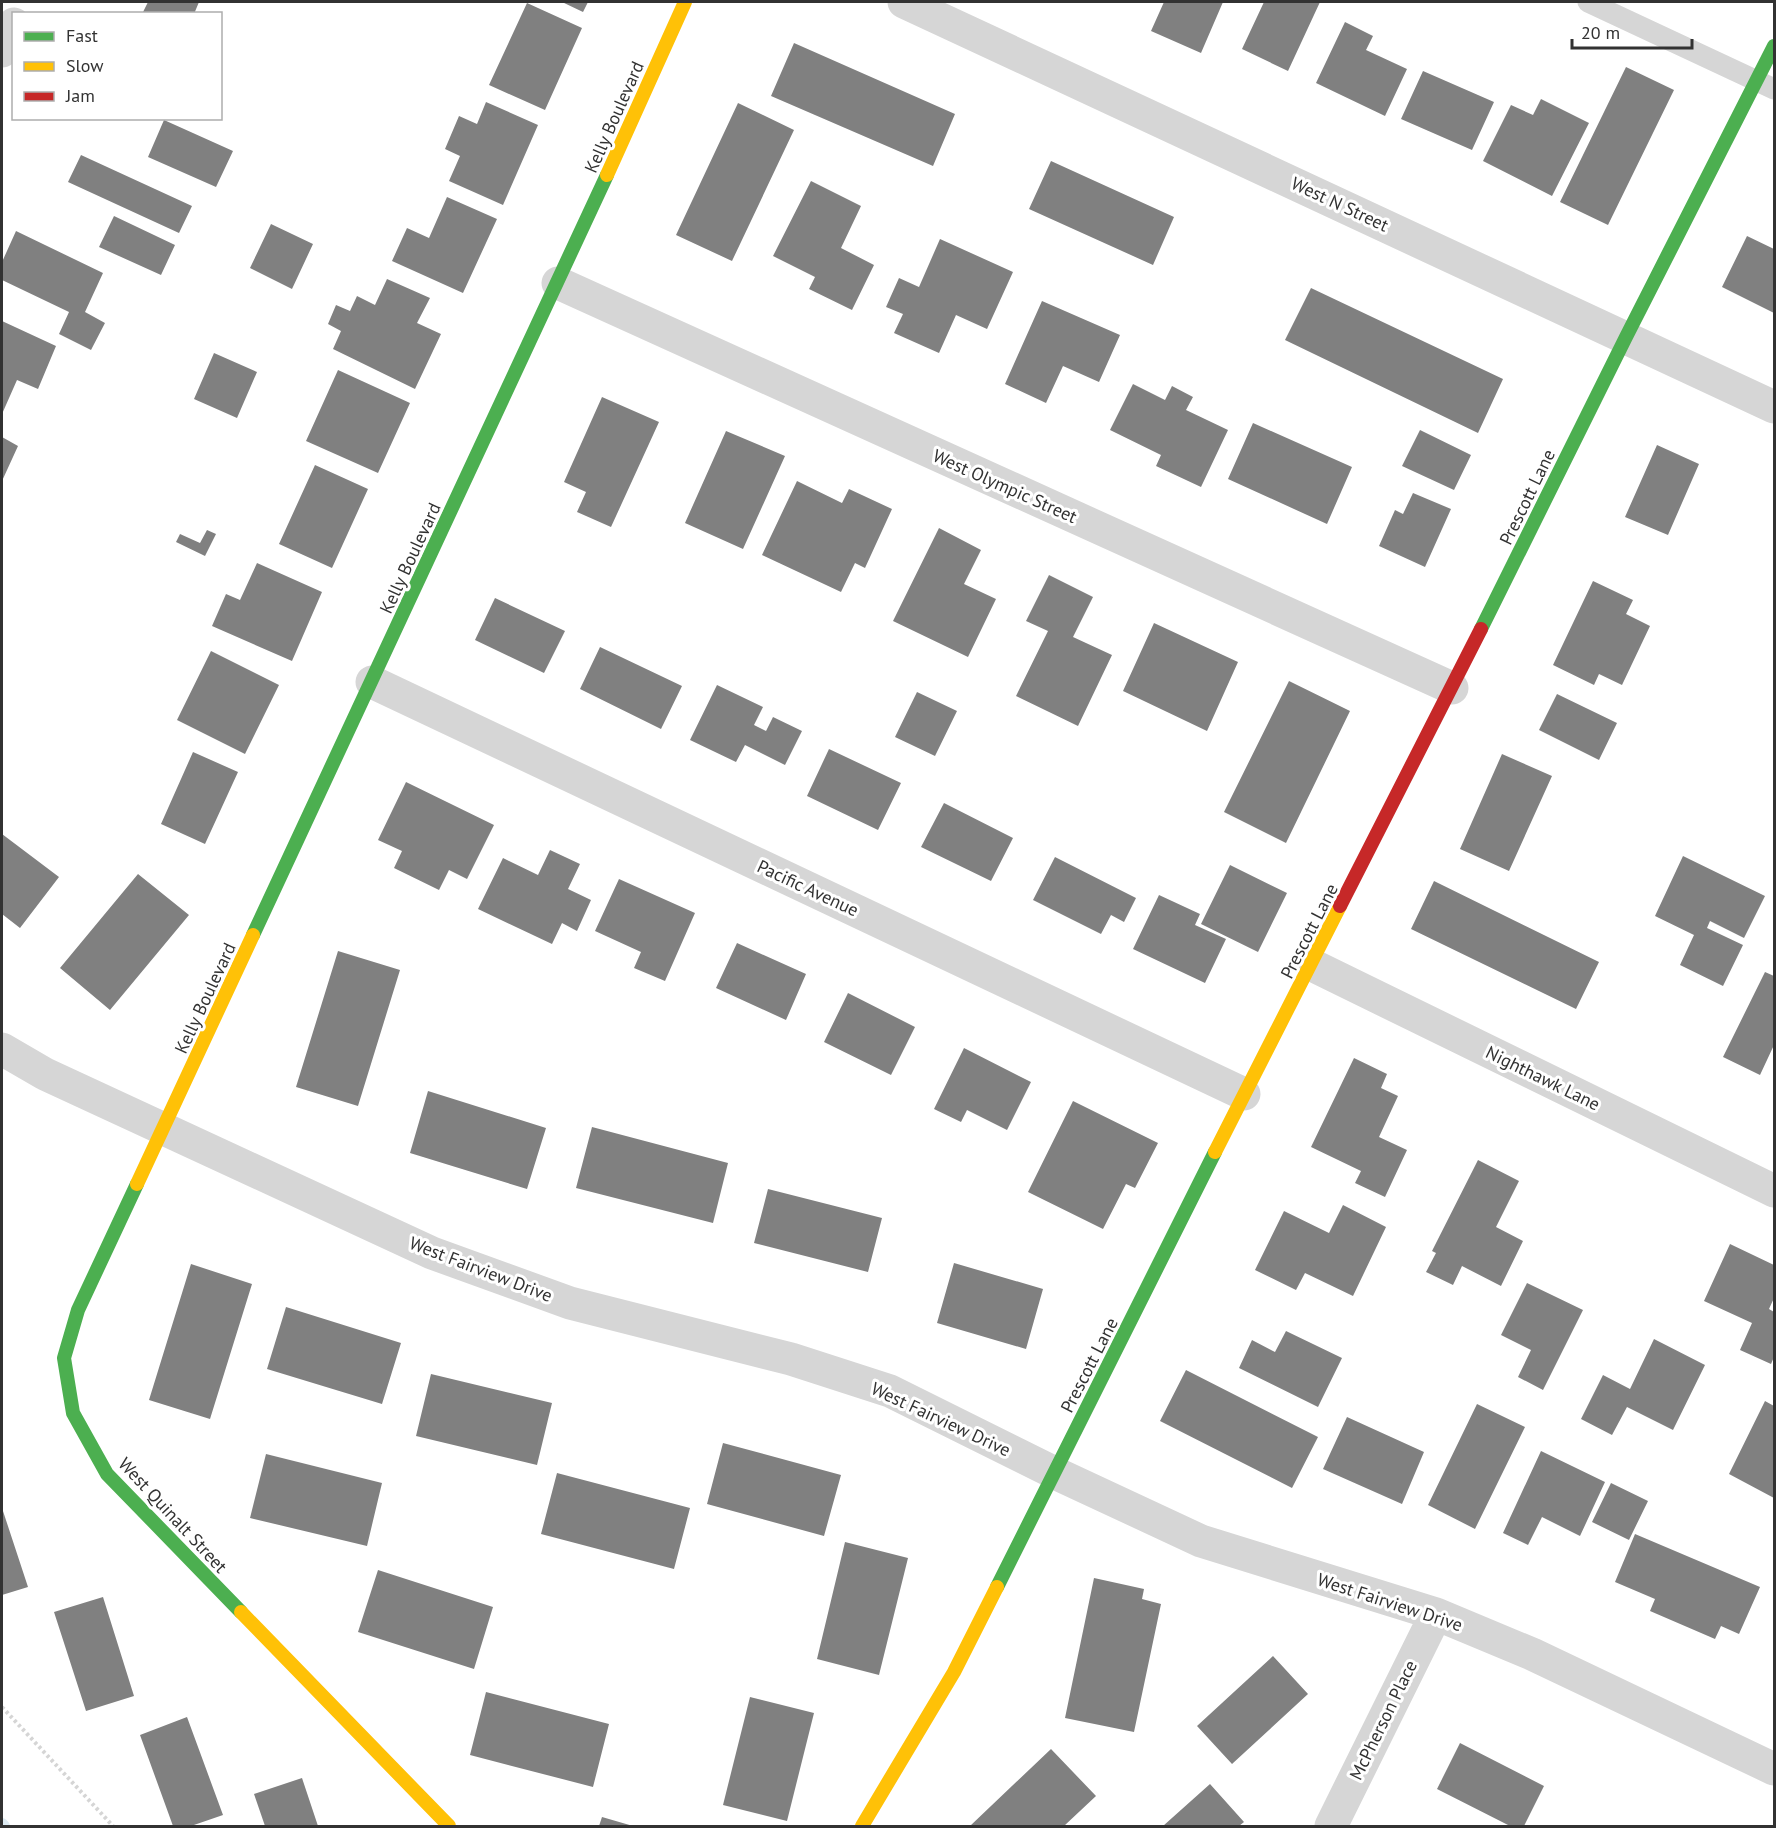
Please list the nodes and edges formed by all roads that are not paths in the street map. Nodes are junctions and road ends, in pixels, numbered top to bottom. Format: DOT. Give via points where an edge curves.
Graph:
graph roads {
  1 [pos="686,2"];
  2 [pos="904,2"];
  3 [pos="1588,2"];
  4 [pos="12,28"];
  5 [pos="1774,46"];
  6 [pos="2,51"];
  7 [pos="1766,84"];
  8 [pos="558,283"];
  9 [pos="1626,337"];
  10 [pos="1774,407"];
  11 [pos="372,682"];
  12 [pos="1452,688"];
  13 [pos="1312,965"];
  14 [pos="2,1049"];
  15 [pos="1244,1094"];
  16 [pos="165,1128"];
  17 [pos="1774,1191"];
  18 [pos="1055,1473"];
  19 [pos="1436,1614"];
  20 [pos="1774,1769"];
  21 [pos="449,1827"];
  22 [pos="862,1827"];
  23 [pos="1331,1827"];
  1 -- 8 [label="street, Kelly Boulevard"];
  2 -- 9 [label="street, West N Street"];
  3 -- 7 [label="lane"];
  4 -- 6 [label="street"];
  5 -- 7 [label="street, Prescott Lane"];
  7 -- 9 [label="street, Prescott Lane"];
  8 -- 11 [label="street, Kelly Boulevard"];
  8 -- 12 [label="street, West Olympic Street"];
  9 -- 10 [label="street, West N Street"];
  9 -- 12 [label="street, Prescott Lane"];
  11 -- 15 [label="street, Pacific Avenue"];
  11 -- 16 [label="street, Kelly Boulevard"];
  12 -- 13 [label="street, Prescott Lane"];
  13 -- 15 [label="street, Prescott Lane"];
  13 -- 17 [label="street, Nighthawk Lane"];
  14 -- 16 [label="street, West Fairview Drive" via="45,1074"];
  15 -- 18 [label="street, Prescott Lane"];
  16 -- 18 [label="street, West Fairview Drive" via="432,1254 570,1303 791,1359 890,1391"];
  16 -- 21 [label="street, West Quinalt Street" via="78,1310 64,1358 73,1413 107,1473"];
  18 -- 19 [label="street, West Fairview Drive" via="1201,1541"];
  18 -- 22 [label="street, Prescott Lane" via="954,1672"];
  19 -- 20 [label="street, West Fairview Drive" via="1532,1654"];
  19 -- 23 [label="street, McPherson Place"];
}
